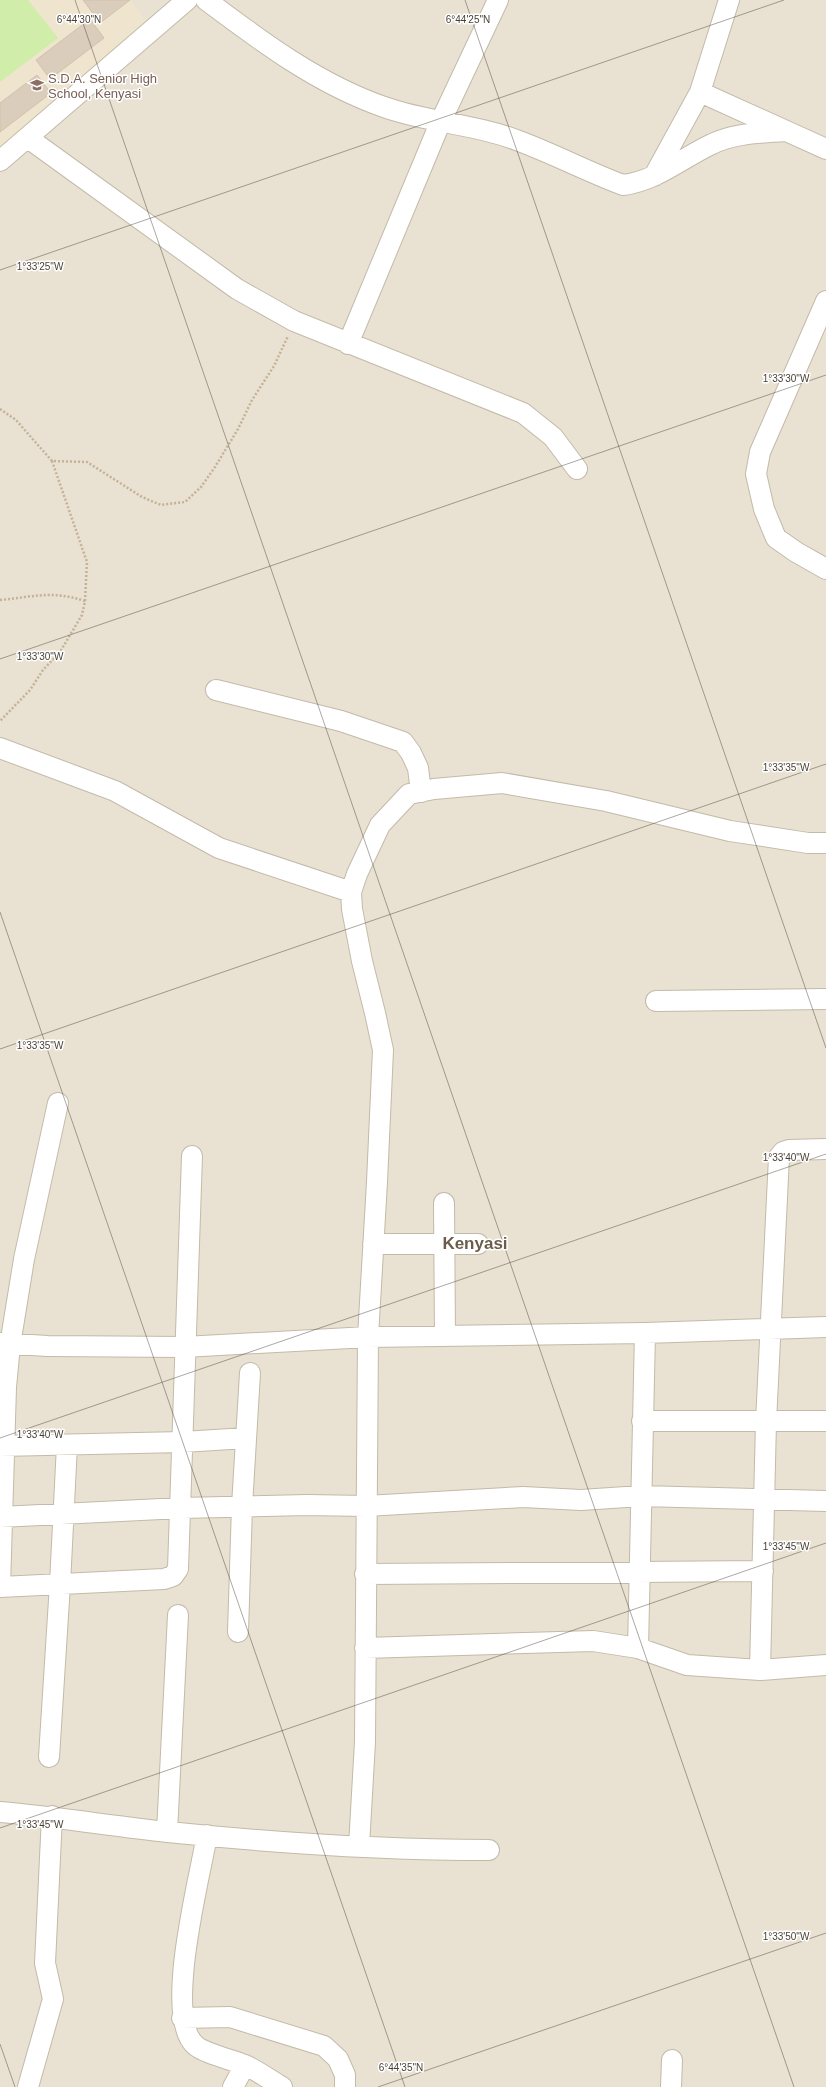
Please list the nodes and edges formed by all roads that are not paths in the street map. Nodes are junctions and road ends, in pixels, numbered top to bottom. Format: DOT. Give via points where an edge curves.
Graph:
graph roads {
  1 [pos="187,0"];
  2 [pos="206,0"];
  3 [pos="498,0"];
  4 [pos="729,0"];
  5 [pos="700,92"];
  6 [pos="440,123"];
  7 [pos="785,131"];
  8 [pos="28,138"];
  9 [pos="826,149"];
  10 [pos="0,161"];
  11 [pos="654,176"];
  12 [pos="826,301"];
  13 [pos="348,344"];
  14 [pos="577,469"];
  15 [pos="826,569"];
  16 [pos="216,690"];
  17 [pos="0,748"];
  18 [pos="422,792"];
  19 [pos="826,843"];
  20 [pos="351,892"];
  21 [pos="826,999"];
  22 [pos="656,1001"];
  23 [pos="58,1103"];
  24 [pos="826,1149"];
  25 [pos="192,1156"];
  26 [pos="444,1203"];
  27 [pos="373,1244"];
  28 [pos="444,1244"];
  29 [pos="478,1244"];
  30 [pos="826,1327"];
  31 [pos="770,1328"];
  32 [pos="644,1333"];
  33 [pos="445,1336"];
  34 [pos="368,1337"];
  35 [pos="5,1344"];
  36 [pos="184,1347"];
  37 [pos="250,1373"];
  38 [pos="826,1420"];
  39 [pos="642,1422"];
  40 [pos="766,1422"];
  41 [pos="246,1438"];
  42 [pos="183,1442"];
  43 [pos="67,1445"];
  44 [pos="3,1447"];
  45 [pos="641,1496"];
  46 [pos="766,1499"];
  47 [pos="826,1501"];
  48 [pos="242,1506"];
  49 [pos="366,1506"];
  50 [pos="181,1508"];
  51 [pos="63,1514"];
  52 [pos="1,1516"];
  53 [pos="640,1571"];
  54 [pos="763,1571"];
  55 [pos="365,1574"];
  56 [pos="60,1584"];
  57 [pos="0,1587"];
  58 [pos="0,1595"];
  59 [pos="178,1615"];
  60 [pos="238,1632"];
  61 [pos="364,1648"];
  62 [pos="638,1648"];
  63 [pos="826,1666"];
  64 [pos="760,1670"];
  65 [pos="49,1757"];
  66 [pos="0,1812"];
  67 [pos="52,1816"];
  68 [pos="167,1832"];
  69 [pos="208,1835"];
  70 [pos="359,1846"];
  71 [pos="489,1850"];
  72 [pos="182,2018"];
  73 [pos="672,2060"];
  74 [pos="245,2066"];
  75 [pos="28,2087"];
  76 [pos="233,2087"];
  77 [pos="282,2087"];
  78 [pos="345,2087"];
  79 [pos="671,2087"];
  1 -- 8 [label="street"];
  2 -- 6 [label="street" via="262,42 321,79 384,107"];
  3 -- 6 [label="street"];
  4 -- 5 [label="street"];
  5 -- 7 [label="street"];
  5 -- 11 [label="street"];
  6 -- 11 [label="street" via="476,128 519,141 623,185"];
  6 -- 13 [label="street"];
  7 -- 9 [label="street"];
  7 -- 11 [label="street" via="712,143"];
  8 -- 10 [label="street"];
  8 -- 13 [label="street" via="237,289 294,321"];
  12 -- 15 [label="street" via="760,452 756,474 764,509 776,538"];
  13 -- 14 [label="street" via="523,413 553,437"];
  16 -- 18 [label="street" via="341,721 403,742 418,768"];
  17 -- 20 [label="street" via="115,791 219,848"];
  18 -- 19 [label="street" via="502,783 606,801 730,831 808,843"];
  18 -- 20 [label="street" via="409,794 380,825"];
  20 -- 27 [label="street" via="362,962 383,1050"];
  21 -- 22 [label="street"];
  23 -- 35 [label="street"];
  24 -- 31 [label="street" via="789,1150 779,1157"];
  25 -- 36 [label="street"];
  26 -- 28 [label="street"];
  27 -- 28 [label="street"];
  27 -- 34 [label="street"];
  28 -- 29 [label="street"];
  28 -- 33 [label="street"];
  30 -- 31 [label="street"];
  31 -- 32 [label="street"];
  31 -- 40 [label="street"];
  32 -- 33 [label="street"];
  32 -- 39 [label="street"];
  33 -- 34 [label="street"];
  34 -- 36 [label="street"];
  34 -- 49 [label="street"];
  35 -- 36 [label="street"];
  35 -- 44 [label="street"];
  36 -- 42 [label="street"];
  37 -- 41 [label="street"];
  38 -- 40 [label="street"];
  39 -- 40 [label="street"];
  39 -- 45 [label="street"];
  40 -- 46 [label="street"];
  41 -- 42 [label="street"];
  41 -- 48 [label="street"];
  42 -- 43 [label="street"];
  42 -- 50 [label="street"];
  43 -- 44 [label="street"];
  43 -- 51 [label="street"];
  44 -- 52 [label="street"];
  45 -- 46 [label="street"];
  45 -- 49 [label="street" via="581,1500 523,1497"];
  45 -- 53 [label="street"];
  46 -- 47 [label="street"];
  46 -- 54 [label="street"];
  48 -- 49 [label="street"];
  48 -- 50 [label="street"];
  48 -- 60 [label="street"];
  49 -- 55 [label="street"];
  50 -- 51 [label="street"];
  50 -- 56 [label="street" via="178,1569 173,1576 164,1579"];
  51 -- 52 [label="street"];
  51 -- 56 [label="street"];
  52 -- 57 [label="street"];
  53 -- 54 [label="street"];
  53 -- 55 [label="street"];
  53 -- 62 [label="street"];
  54 -- 64 [label="street"];
  55 -- 61 [label="street"];
  56 -- 57 [label="street"];
  56 -- 65 [label="street"];
  57 -- 58 [label="street"];
  59 -- 68 [label="street"];
  61 -- 62 [label="street" via="593,1641"];
  61 -- 70 [label="street" via="365,1742"];
  62 -- 64 [label="street" via="687,1665"];
  63 -- 64 [label="street"];
  66 -- 67 [label="street"];
  67 -- 68 [label="street"];
  67 -- 75 [label="street" via="45,1963 53,1999"];
  68 -- 69 [label="street"];
  69 -- 70 [label="street"];
  69 -- 72 [label="street" via="182,1966"];
  70 -- 71 [label="street" via="401,1850"];
  72 -- 74 [label="street" via="186,2035 195,2046"];
  72 -- 78 [label="street" via="230,2017 324,2046 338,2059 345,2075"];
  73 -- 79 [label="street"];
  74 -- 76 [label="street"];
  74 -- 77 [label="street"];
}
